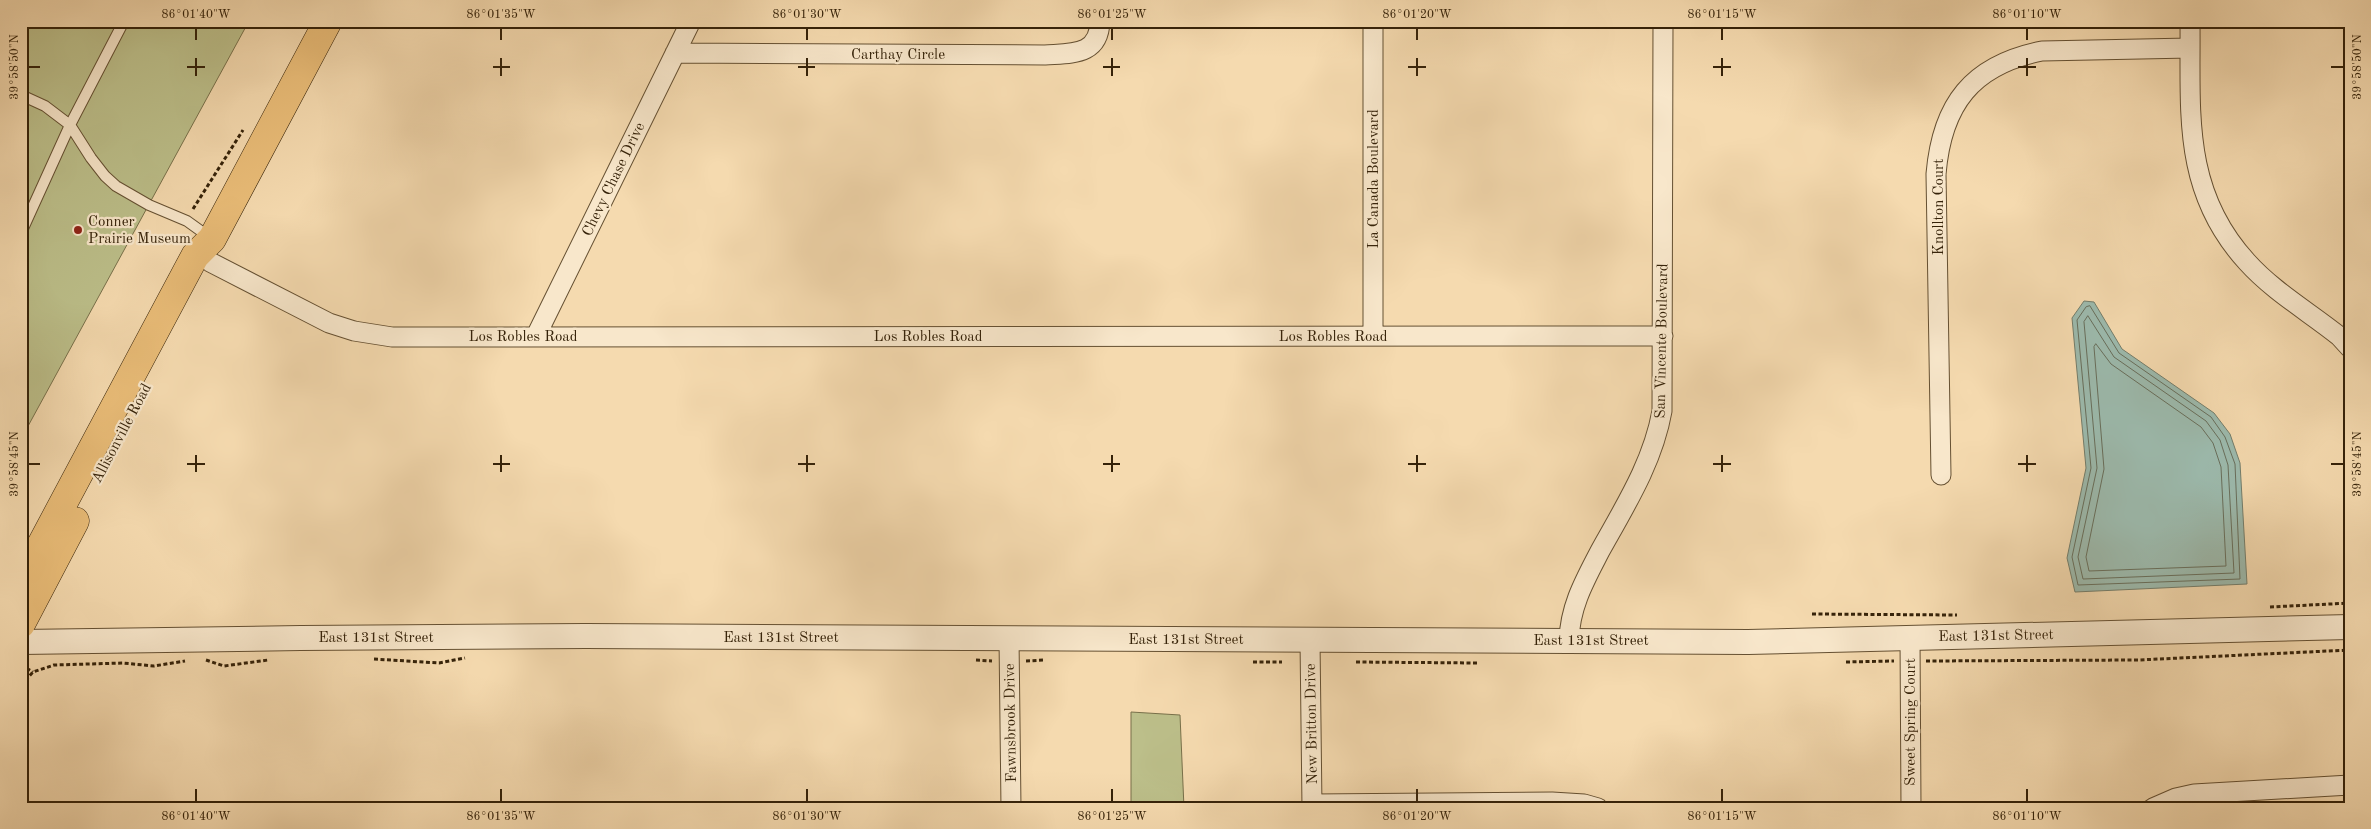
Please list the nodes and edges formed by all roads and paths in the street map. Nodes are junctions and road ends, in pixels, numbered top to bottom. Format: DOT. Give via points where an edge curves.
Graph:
graph roads {
  1 [pos="124,21"];
  2 [pos="328,21"];
  3 [pos="690,21"];
  4 [pos="1100,21"];
  5 [pos="1373,21"];
  6 [pos="1663,21"];
  7 [pos="2190,21"];
  8 [pos="2190,48"];
  9 [pos="675,53"];
  10 [pos="21,95"];
  11 [pos="70,125"];
  12 [pos="21,233"];
  13 [pos="211,250"];
  14 [pos="536,336"];
  15 [pos="1373,336"];
  16 [pos="1663,336"];
  17 [pos="2350,348"];
  18 [pos="1941,475"];
  19 [pos="21,577"];
  20 [pos="21,624"];
  21 [pos="2350,626"];
  22 [pos="1910,637"];
  23 [pos="1009,638"];
  24 [pos="1310,640"];
  25 [pos="1569,640"];
  26 [pos="21,642"];
  27 [pos="469,658"];
  28 [pos="202,659"];
  29 [pos="370,659"];
  30 [pos="973,659"];
  31 [pos="192,660"];
  32 [pos="271,660"];
  33 [pos="988,661"];
  34 [pos="21,665"];
  35 [pos="33,672"];
  36 [pos="21,685"];
  37 [pos="2350,785"];
  38 [pos="1312,806"];
  39 [pos="1011,808"];
  40 [pos="1598,808"];
  41 [pos="1911,808"];
  42 [pos="2153,808"];
  1 -- 11 [label="lane"];
  2 -- 13 [label="main road, Allisonville Road"];
  3 -- 9 [label="street, Chevy Chase Drive"];
  4 -- 9 [label="street, Carthay Circle" via="1098,36 1092,45 1080,52 1062,54"];
  5 -- 15 [label="street, La Canada Boulevard"];
  6 -- 16 [label="street, San Vincente Boulevard"];
  7 -- 8 [label="street"];
  8 -- 17 [label="street" via="2194,153 2210,209 2232,245 2248,263"];
  8 -- 18 [label="street, Knollton Court" via="2029,54 1982,76 1953,108 1940,138 1936,174"];
  9 -- 14 [label="street, Chevy Chase Drive"];
  10 -- 11 [label="lane" via="45,106"];
  11 -- 12 [label="lane"];
  11 -- 13 [label="lane" via="90,158 116,186 187,221"];
  13 -- 14 [label="street, Los Robles Road" via="329,323 354,331 392,337"];
  13 -- 19 [label="main road, Allisonville Road" via="195,256"];
  13 -- 20 [label="main road, Allisonville Road"];
  14 -- 15 [label="street, Los Robles Road"];
  15 -- 16 [label="street, Los Robles Road"];
  16 -- 25 [label="street, San Vincente Boulevard" via="1662,411 1653,449 1580,588 1569,623"];
  21 -- 22 [label="street, East 131st Street"];
  22 -- 25 [label="street, East 131st Street" via="1748,642"];
  22 -- 41 [label="street, Sweet Spring Court"];
  23 -- 24 [label="street, East 131st Street"];
  23 -- 26 [label="street, East 131st Street" via="301,638"];
  23 -- 39 [label="street, Fawnsbrook Drive"];
  24 -- 25 [label="street, East 131st Street"];
  24 -- 38 [label="street, New Britton Drive"];
  27 -- 29 [label="path" via="439,663"];
  28 -- 32 [label="path" via="224,666"];
  30 -- 33 [label="path"];
  31 -- 35 [label="path" via="154,666 65,664"];
  34 -- 35 [label="path"];
  35 -- 36 [label="path"];
  37 -- 42 [label="street" via="2204,793 2176,798"];
  38 -- 40 [label="street" via="1552,802"];
}
